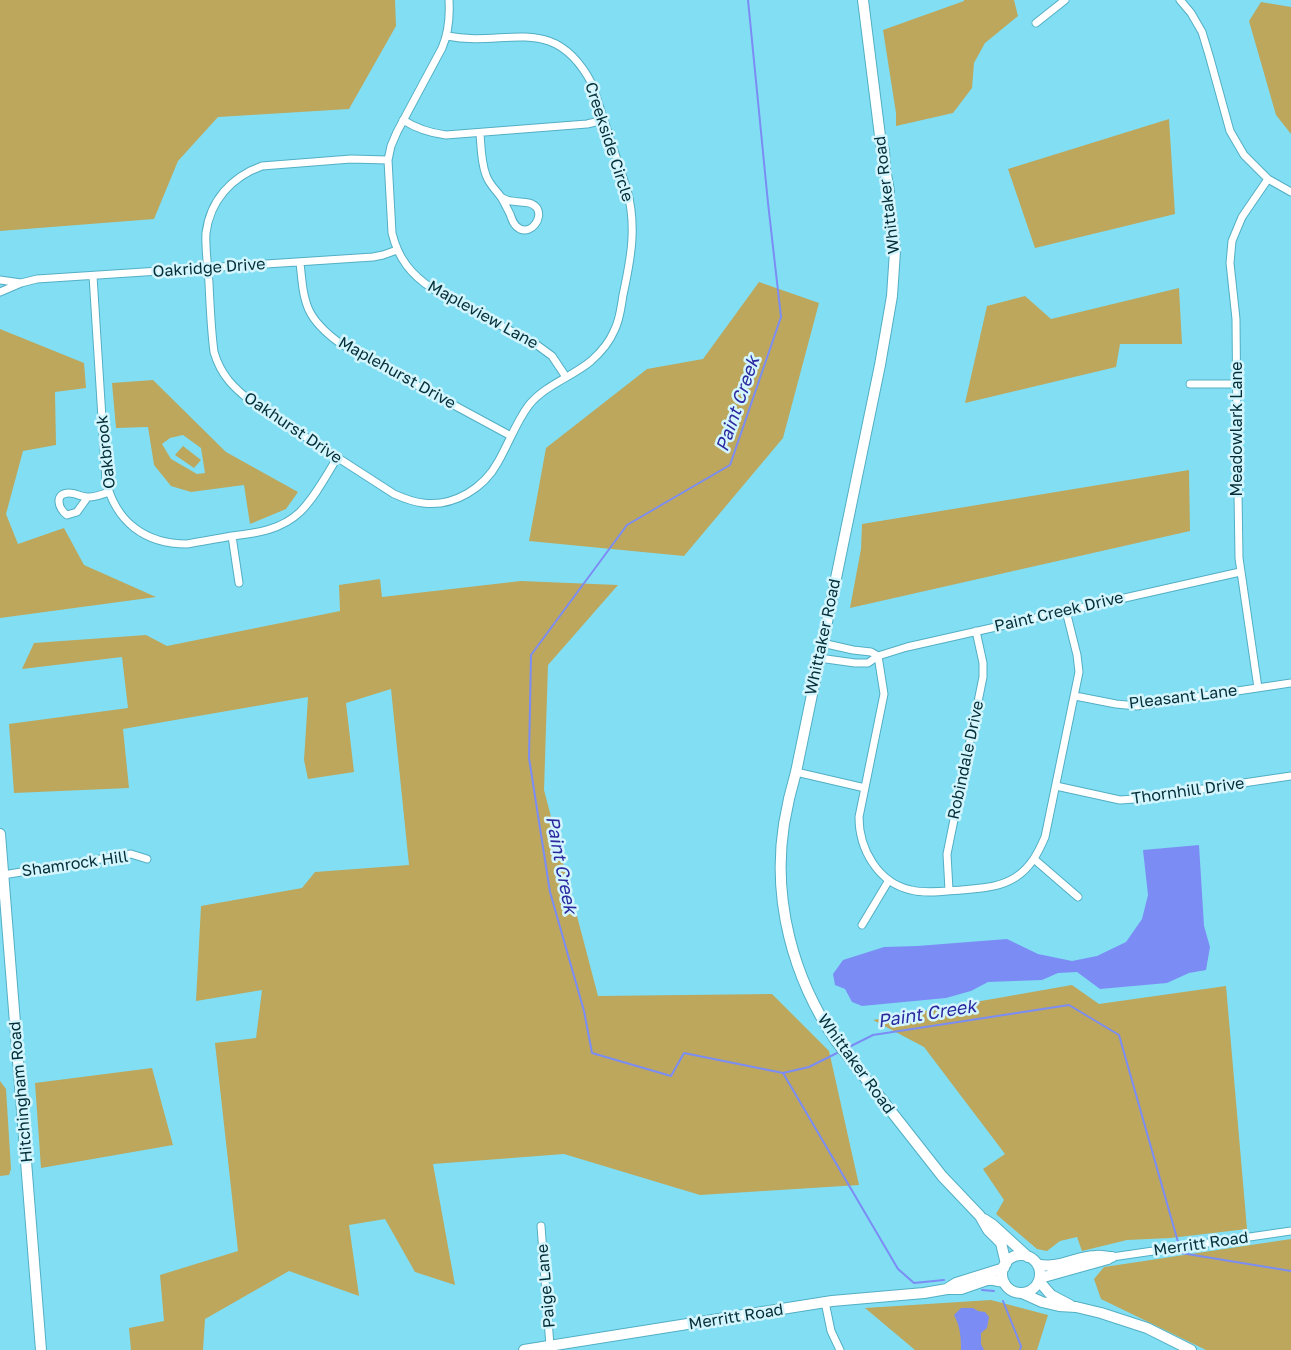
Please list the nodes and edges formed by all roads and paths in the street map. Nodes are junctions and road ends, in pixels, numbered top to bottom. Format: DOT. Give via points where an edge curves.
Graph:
graph roads {
  1 [pos="448,0"];
  2 [pos="863,0"];
  3 [pos="1065,0"];
  4 [pos="1180,0"];
  5 [pos="1036,23"];
  6 [pos="447,36"];
  7 [pos="403,120"];
  8 [pos="604,120"];
  9 [pos="480,133"];
  10 [pos="388,160"];
  11 [pos="1268,179"];
  12 [pos="1291,192"];
  13 [pos="501,197"];
  14 [pos="397,250"];
  15 [pos="300,262"];
  16 [pos="208,268"];
  17 [pos="93,276"];
  18 [pos="0,280"];
  19 [pos="21,282"];
  20 [pos="0,292"];
  21 [pos="566,376"];
  22 [pos="1190,384"];
  23 [pos="1237,384"];
  24 [pos="511,436"];
  25 [pos="337,458"];
  26 [pos="109,492"];
  27 [pos="87,498"];
  28 [pos="232,536"];
  29 [pos="1240,572"];
  30 [pos="239,583"];
  31 [pos="1066,611"];
  32 [pos="976,631"];
  33 [pos="822,643"];
  34 [pos="878,656"];
  35 [pos="819,658"];
  36 [pos="1291,683"];
  37 [pos="1258,688"];
  38 [pos="1075,696"];
  39 [pos="796,772"];
  40 [pos="1291,776"];
  41 [pos="1056,786"];
  42 [pos="865,788"];
  43 [pos="0,834"];
  44 [pos="147,859"];
  45 [pos="1034,859"];
  46 [pos="3,875"];
  47 [pos="889,880"];
  48 [pos="949,890"];
  49 [pos="1078,897"];
  50 [pos="862,925"];
  51 [pos="980,1216"];
  52 [pos="541,1226"];
  53 [pos="1291,1230"];
  54 [pos="1112,1257"];
  55 [pos="1033,1260"];
  56 [pos="1005,1266"];
  57 [pos="1039,1280"];
  58 [pos="1004,1282"];
  59 [pos="947,1288"];
  60 [pos="1022,1293"];
  61 [pos="825,1302"];
  62 [pos="1076,1308"];
  63 [pos="550,1346"];
  64 [pos="41,1350"];
  65 [pos="524,1350"];
  66 [pos="840,1350"];
  67 [pos="1191,1350"];
  1 -- 6 [label="street, Mapleview Lane"];
  2 -- 33 [label="main road, Whittaker Road" via="889,192 894,274 885,336"];
  3 -- 5 [label="street"];
  4 -- 11 [label="street" via="1202,32 1230,131 1244,155"];
  6 -- 7 [label="street, Mapleview Lane"];
  6 -- 8 [label="street, Creekside Circle" via="470,39 529,36 555,44 575,59 586,73"];
  7 -- 9 [label="street" via="432,133"];
  7 -- 10 [label="street, Mapleview Lane"];
  8 -- 9 [label="street"];
  8 -- 21 [label="street, Creekside Circle" via="630,198 632,251 615,331 590,361"];
  9 -- 13 [label="street" via="485,174"];
  10 -- 14 [label="street, Mapleview Lane" via="392,233"];
  10 -- 16 [label="street, Oakhurst Drive" via="274,164 240,176 221,194 210,216 206,236"];
  11 -- 12 [label="street"];
  11 -- 23 [label="street, Meadowlark Lane" via="1242,217 1232,241 1230,263 1236,319"];
  13 -- 13 [label="street" via="519,229 526,230 536,224 538,214 535,206"];
  14 -- 15 [label="street, Oakridge Drive" via="373,257"];
  14 -- 21 [label="street, Mapleview Lane" via="410,270 425,284 537,344 552,356"];
  15 -- 16 [label="street, Oakridge Drive"];
  15 -- 24 [label="street, Maplehurst Drive" via="304,300 326,334"];
  16 -- 17 [label="street, Oakridge Drive"];
  16 -- 25 [label="street, Oakhurst Drive" via="214,352 228,381 253,403"];
  17 -- 19 [label="street, Oakridge Drive"];
  17 -- 26 [label="street, Oakbrook"];
  18 -- 19 [label="street, Oakridge Drive"];
  19 -- 20 [label="street, Oakridge Drive"];
  21 -- 24 [label="street, Creekside Circle" via="529,405"];
  22 -- 23 [label="street"];
  23 -- 29 [label="street, Meadowlark Lane"];
  24 -- 25 [label="street, Oakhurst Drive" via="492,472 480,485 465,495 436,504 394,494"];
  25 -- 28 [label="street, Oakbrook" via="305,506 292,519 274,529"];
  26 -- 27 [label="street"];
  26 -- 28 [label="street, Oakbrook" via="126,521 152,538 187,544"];
  28 -- 30 [label="street"];
  29 -- 31 [label="street, Paint Creek Drive"];
  29 -- 37 [label="street, Meadowlark Lane"];
  31 -- 32 [label="street, Paint Creek Drive"];
  31 -- 38 [label="street" via="1079,664"];
  32 -- 34 [label="street, Paint Creek Drive"];
  32 -- 48 [label="street, Robindale Drive" via="983,677 947,854"];
  33 -- 34 [label="street, Paint Creek Drive"];
  33 -- 35 [label="main road, Whittaker Road"];
  34 -- 35 [label="street, Paint Creek Drive" via="863,663"];
  34 -- 42 [label="street" via="884,694"];
  35 -- 39 [label="main road, Whittaker Road"];
  36 -- 37 [label="street, Pleasant Lane"];
  37 -- 38 [label="street, Pleasant Lane" via="1137,706"];
  38 -- 41 [label="street"];
  39 -- 42 [label="street"];
  39 -- 51 [label="main road, Whittaker Road" via="787,810 781,867 785,918 804,984 836,1041 942,1176"];
  40 -- 41 [label="street, Thornhill Drive" via="1120,800"];
  41 -- 45 [label="street" via="1045,837"];
  42 -- 47 [label="street" via="859,817 862,842 873,865"];
  43 -- 46 [label="main road, Hitchingham Road"];
  44 -- 46 [label="street, Shamrock Hill" via="131,854"];
  45 -- 48 [label="street" via="1021,873 1004,883 988,888"];
  45 -- 49 [label="street"];
  46 -- 64 [label="main road, Hitchingham Road"];
  47 -- 48 [label="street" via="922,892"];
  47 -- 50 [label="street"];
  51 -- 55 [label="main road, Whittaker Road"];
  51 -- 56 [label="main road, Whittaker Road" via="1001,1243"];
  52 -- 63 [label="street, Paige Lane"];
  53 -- 54 [label="street, Merritt Road"];
  54 -- 55 [label="main road, Merritt Road" via="1095,1256 1052,1266"];
  54 -- 57 [label="main road, Merritt Road"];
  55 -- 56 [label="main road" via="1018,1256"];
  55 -- 57 [label="main road" via="1040,1273"];
  56 -- 58 [label="main road"];
  56 -- 59 [label="main road, Merritt Road"];
  57 -- 60 [label="main road" via="1032,1290"];
  57 -- 62 [label="main road" via="1051,1295"];
  58 -- 59 [label="main road, Merritt Road" via="987,1280 961,1289"];
  58 -- 60 [label="main road" via="1011,1290"];
  59 -- 61 [label="main road, Merritt Road" via="924,1294"];
  60 -- 62 [label="main road" via="1050,1304"];
  61 -- 63 [label="main road, Merritt Road"];
  61 -- 66 [label="street"];
  62 -- 67 [label="main road" via="1147,1328"];
  63 -- 65 [label="main road, Merritt Road"];
}
